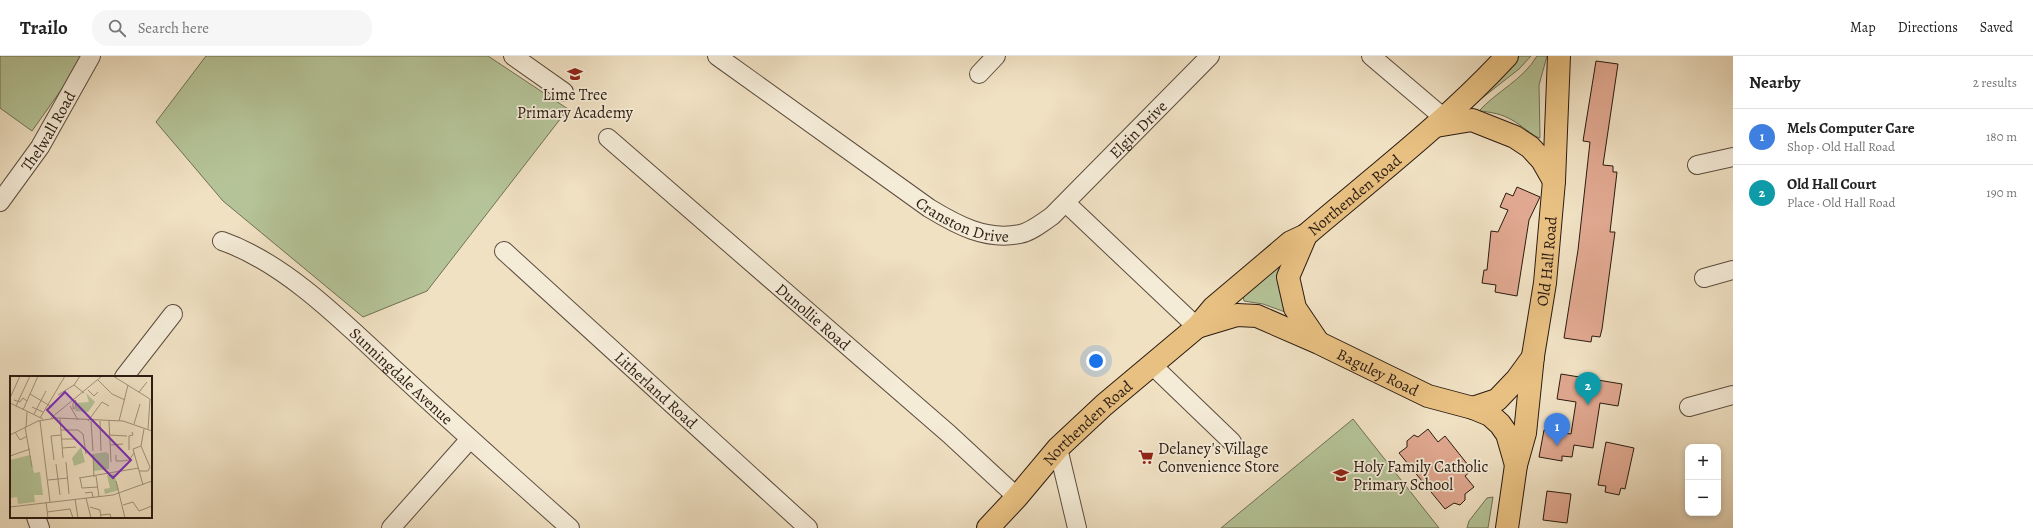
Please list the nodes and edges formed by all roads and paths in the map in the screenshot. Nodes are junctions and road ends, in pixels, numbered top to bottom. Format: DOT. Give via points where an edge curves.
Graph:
graph roads {
  1 [pos="91,56"];
  2 [pos="513,56"];
  3 [pos="718,56"];
  4 [pos="996,56"];
  5 [pos="1210,56"];
  6 [pos="1372,56"];
  7 [pos="1507,56"];
  8 [pos="1559,56"];
  9 [pos="979,74"];
  10 [pos="564,92"];
  11 [pos="1440,122"];
  12 [pos="608,138"];
  13 [pos="1733,157"];
  14 [pos="1697,165"];
  15 [pos="1554,182"];
  16 [pos="0,202"];
  17 [pos="1066,203"];
  18 [pos="1306,236"];
  19 [pos="222,241"];
  20 [pos="504,251"];
  21 [pos="1733,270"];
  22 [pos="1704,278"];
  23 [pos="173,314"];
  24 [pos="1197,327"];
  25 [pos="1319,343"];
  26 [pos="1533,356"];
  27 [pos="1152,365"];
  28 [pos="125,376"];
  29 [pos="1733,395"];
  30 [pos="1689,407"];
  31 [pos="1473,408"];
  32 [pos="470,439"];
  33 [pos="1232,442"];
  34 [pos="1058,448"];
  35 [pos="1516,465"];
  36 [pos="1017,496"];
  37 [pos="36,518"];
  38 [pos="40,528"];
  39 [pos="391,528"];
  40 [pos="570,528"];
  41 [pos="808,528"];
  42 [pos="988,528"];
  43 [pos="1077,528"];
  44 [pos="1507,528"];
  1 -- 16 [label="street, Thelwall Road" via="40,147"];
  2 -- 10 [label="street"];
  3 -- 17 [label="street, Cranston Drive" via="956,225 976,232 1020,234 1052,216"];
  4 -- 9 [label="street"];
  5 -- 17 [label="street, Elgin Drive"];
  6 -- 11 [label="street"];
  7 -- 11 [label="main road, Northenden Road" via="1480,86"];
  8 -- 15 [label="main road, Old Hall Road"];
  11 -- 15 [label="main road" via="1472,120 1515,137 1530,147 1542,160"];
  11 -- 18 [label="main road, Northenden Road"];
  12 -- 36 [label="street, Dunollie Road"];
  13 -- 14 [label="street"];
  15 -- 26 [label="main road, Old Hall Road" via="1545,284"];
  17 -- 24 [label="street"];
  18 -- 24 [label="main road, Northenden Road" via="1291,242 1225,297"];
  18 -- 25 [label="main road, Baguley Road" via="1288,277 1295,308"];
  19 -- 32 [label="street, Sunningdale Avenue" via="240,247 297,284 344,323"];
  20 -- 41 [label="street, Litherland Road"];
  21 -- 22 [label="street"];
  23 -- 28 [label="street"];
  24 -- 25 [label="main road, Northenden Road" via="1237,315 1257,316"];
  24 -- 27 [label="main road, Northenden Road"];
  25 -- 31 [label="main road, Baguley Road" via="1428,396"];
  26 -- 31 [label="main road" via="1517,379 1497,400"];
  26 -- 35 [label="main road, Old Hall Road" via="1525,433"];
  27 -- 33 [label="street"];
  27 -- 34 [label="main road, Northenden Road"];
  29 -- 30 [label="street"];
  31 -- 35 [label="main road, Old Hall Road" via="1490,415 1500,424"];
  32 -- 39 [label="street"];
  32 -- 40 [label="street, Sunningdale Avenue"];
  34 -- 36 [label="main road, Northenden Road"];
  34 -- 43 [label="street"];
  35 -- 44 [label="main road, Old Hall Road"];
  36 -- 42 [label="main road, Northenden Road"];
  37 -- 38 [label="street"];
}
